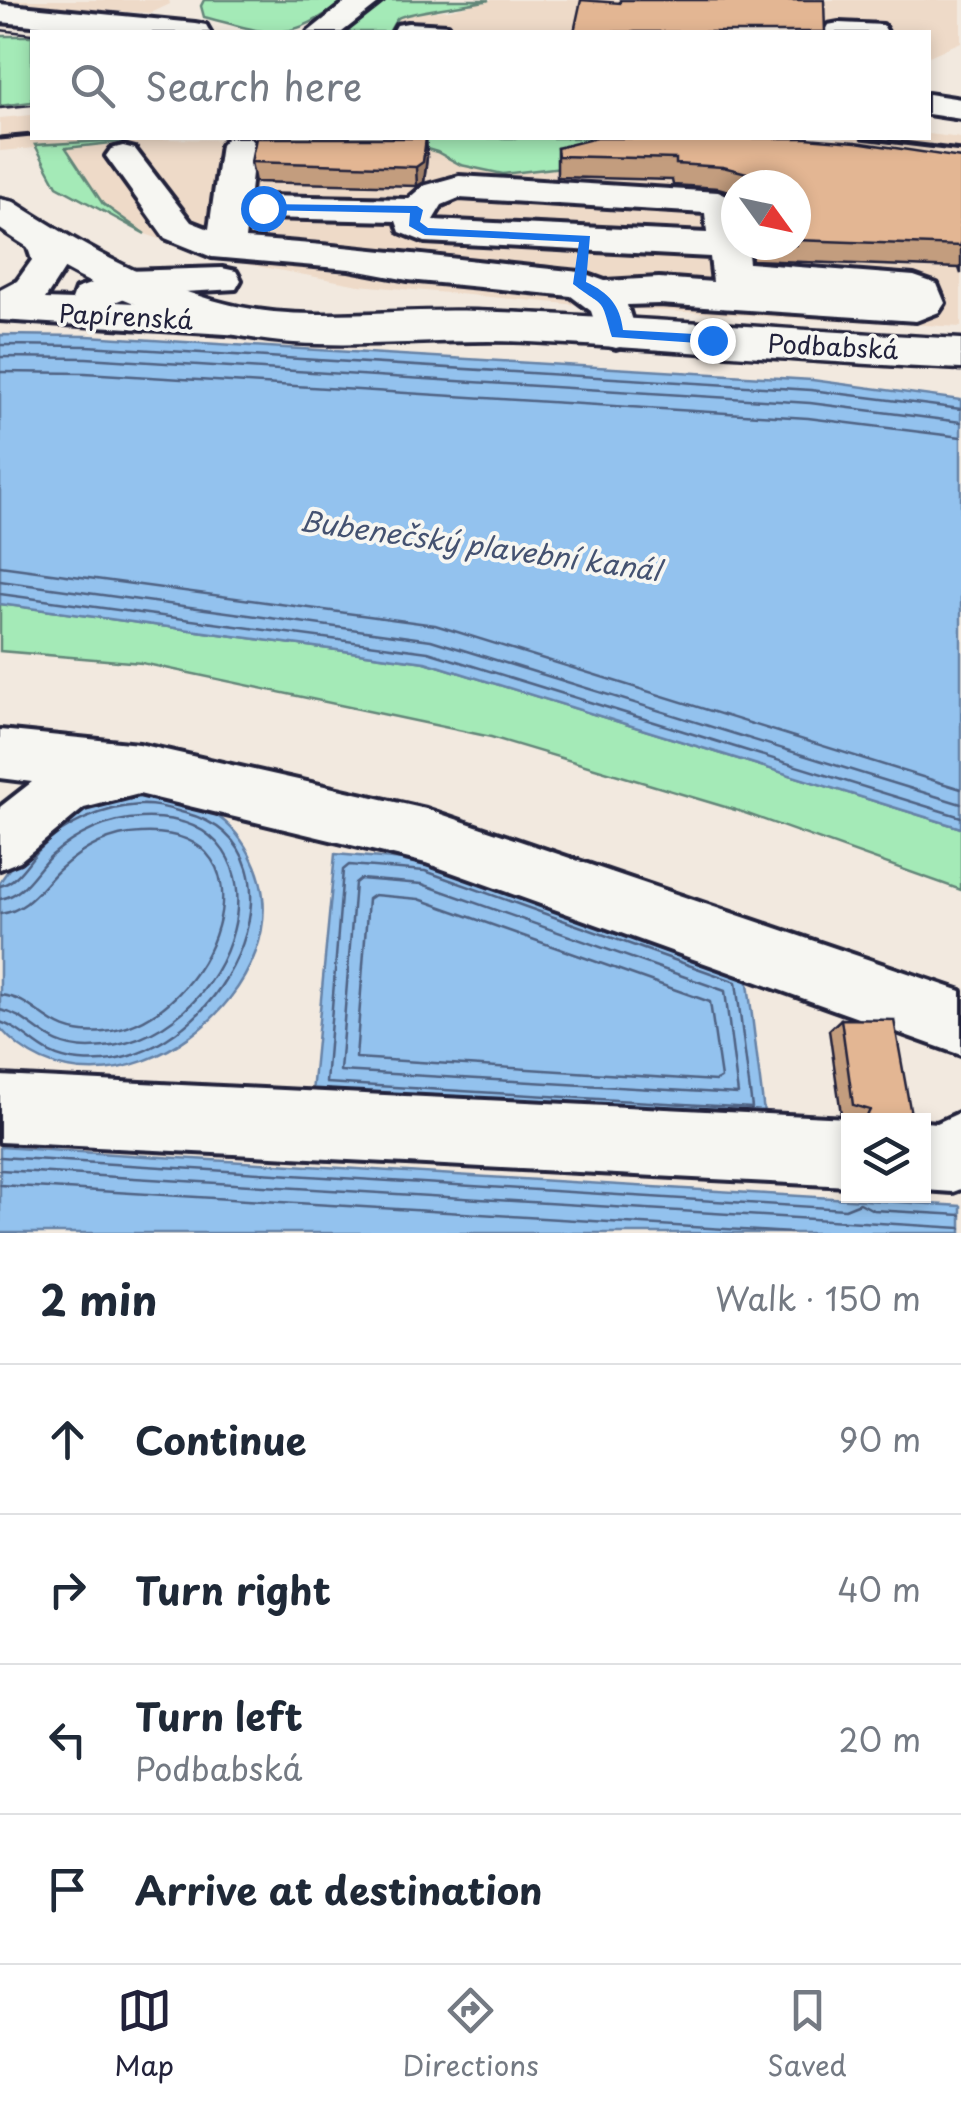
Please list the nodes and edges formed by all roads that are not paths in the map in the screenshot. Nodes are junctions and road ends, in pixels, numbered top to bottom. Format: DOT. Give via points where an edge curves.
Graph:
graph roads {
  1 [pos="368,0"];
  2 [pos="0,13"];
  3 [pos="182,20"];
  4 [pos="869,22"];
  5 [pos="327,30"];
  6 [pos="844,30"];
  7 [pos="238,145"];
  8 [pos="123,156"];
  9 [pos="0,171"];
  10 [pos="588,196"];
  11 [pos="263,208"];
  12 [pos="417,210"];
  13 [pos="0,211"];
  14 [pos="585,238"];
  15 [pos="114,241"];
  16 [pos="45,242"];
  17 [pos="223,265"];
  18 [pos="730,272"];
  19 [pos="126,282"];
  20 [pos="599,304"];
  21 [pos="4,309"];
  22 [pos="242,322"];
  23 [pos="465,325"];
  24 [pos="961,354"];
  25 [pos="0,754"];
  26 [pos="139,768"];
  27 [pos="0,842"];
  28 [pos="961,1023"];
  29 [pos="0,1109"];
  30 [pos="961,1146"];
  31 [pos="841,1152"];
  32 [pos="931,1156"];
  1 -- 5 [label="street"];
  2 -- 3 [label="street"];
  4 -- 6 [label="street"];
  7 -- 17 [label="street"];
  8 -- 17 [label="street" via="178,230"];
  9 -- 15 [label="main road, Podbabská"];
  10 -- 12 [label="street" via="460,187 442,189"];
  10 -- 14 [label="street"];
  10 -- 18 [label="street" via="718,204"];
  11 -- 12 [label="street"];
  12 -- 14 [label="street" via="413,224 425,231"];
  13 -- 16 [label="main road, Podbabská"];
  14 -- 18 [label="street"];
  14 -- 20 [label="street"];
  15 -- 17 [label="main road, Podbabská"];
  15 -- 19 [label="street"];
  16 -- 19 [label="main road, Podbabská"];
  16 -- 21 [label="street" via="50,260 41,280"];
  17 -- 19 [label="street, Papírenská"];
  17 -- 20 [label="street, Papírenská" via="349,257"];
  17 -- 23 [label="main road, Podbabská"];
  18 -- 20 [label="street, Papírenská"];
  19 -- 21 [label="street, Papírenská" via="71,303"];
  19 -- 22 [label="main road, Podbabská"];
  20 -- 23 [label="main road, Podbabská"];
  20 -- 24 [label="main road, Podbabská"];
  21 -- 22 [label="street, Papírenská"];
  22 -- 23 [label="main road, Podbabská"];
  25 -- 26 [label="street"];
  26 -- 27 [label="street" via="68,788"];
  26 -- 28 [label="street" via="426,836"];
  29 -- 31 [label="street"];
  30 -- 32 [label="street" via="953,1158"];
}
